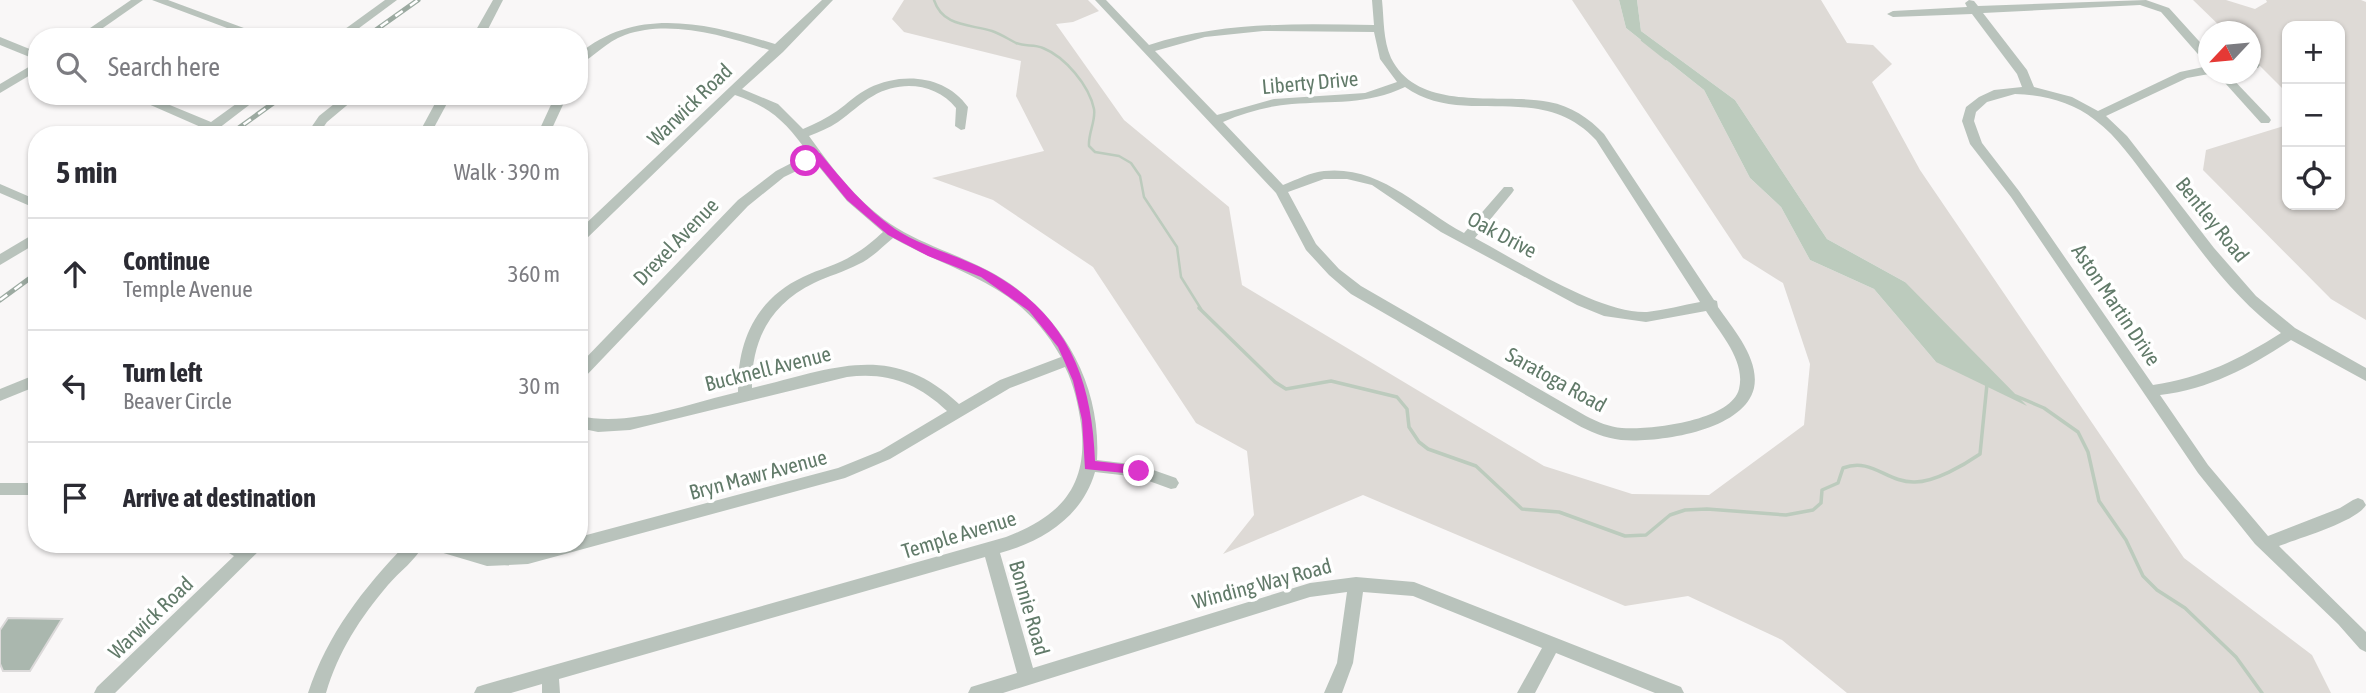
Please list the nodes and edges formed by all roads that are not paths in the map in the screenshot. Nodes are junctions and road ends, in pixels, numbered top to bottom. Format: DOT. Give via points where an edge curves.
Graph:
graph roads {
  1 [pos="138,0"];
  2 [pos="158,0"];
  3 [pos="392,0"];
  4 [pos="498,0"];
  5 [pos="828,0"];
  6 [pos="1100,0"];
  7 [pos="1377,0"];
  8 [pos="2100,1"];
  9 [pos="1971,4"];
  10 [pos="1893,14"];
  11 [pos="96,28"];
  12 [pos="237,28"];
  13 [pos="352,28"];
  14 [pos="483,28"];
  15 [pos="1381,29"];
  16 [pos="0,41"];
  17 [pos="2198,46"];
  18 [pos="779,49"];
  19 [pos="1148,49"];
  20 [pos="28,52"];
  21 [pos="588,52"];
  22 [pos="28,72"];
  23 [pos="2198,72"];
  24 [pos="1406,82"];
  25 [pos="2231,84"];
  26 [pos="0,89"];
  27 [pos="735,91"];
  28 [pos="2030,91"];
  29 [pos="154,105"];
  30 [pos="242,105"];
  31 [pos="341,105"];
  32 [pos="440,105"];
  33 [pos="557,105"];
  34 [pos="2097,116"];
  35 [pos="1216,120"];
  36 [pos="2265,120"];
  37 [pos="196,126"];
  38 [pos="213,126"];
  39 [pos="318,126"];
  40 [pos="429,126"];
  41 [pos="547,126"];
  42 [pos="961,126"];
  43 [pos="801,135"];
  44 [pos="816,156"];
  45 [pos="0,188"];
  46 [pos="1281,190"];
  47 [pos="1507,190"];
  48 [pos="28,201"];
  49 [pos="588,230"];
  50 [pos="892,232"];
  51 [pos="1466,240"];
  52 [pos="28,243"];
  53 [pos="0,260"];
  54 [pos="1712,305"];
  55 [pos="2291,333"];
  56 [pos="1070,359"];
  57 [pos="588,365"];
  58 [pos="2366,375"];
  59 [pos="28,384"];
  60 [pos="2149,391"];
  61 [pos="0,395"];
  62 [pos="745,396"];
  63 [pos="956,411"];
  64 [pos="588,424"];
  65 [pos="1089,465"];
  66 [pos="1171,482"];
  67 [pos="0,489"];
  68 [pos="28,489"];
  69 [pos="2358,505"];
  70 [pos="588,542"];
  71 [pos="2266,544"];
  72 [pos="991,550"];
  73 [pos="249,553"];
  74 [pos="407,553"];
  75 [pos="467,553"];
  76 [pos="544,553"];
  77 [pos="1356,584"];
  78 [pos="1553,643"];
  79 [pos="2366,644"];
  80 [pos="550,674"];
  81 [pos="1027,677"];
  82 [pos="103,693"];
  83 [pos="317,693"];
  84 [pos="483,693"];
  85 [pos="551,693"];
  86 [pos="977,693"];
  87 [pos="1333,693"];
  88 [pos="1526,693"];
  89 [pos="1675,693"];
  1 -- 11 [label="street"];
  2 -- 12 [label="street"];
  3 -- 13 [label="street"];
  4 -- 14 [label="street"];
  5 -- 18 [label="street, Warwick Road"];
  6 -- 19 [label="street, Saratoga Road"];
  7 -- 15 [label="street"];
  8 -- 9 [label="street"];
  8 -- 17 [label="street" via="2160,7"];
  9 -- 10 [label="street"];
  9 -- 28 [label="street" via="2023,74"];
  15 -- 19 [label="street" via="1226,29"];
  15 -- 24 [label="street" via="1386,58"];
  16 -- 20 [label="street"];
  18 -- 21 [label="street" via="717,31 653,27 610,37"];
  18 -- 27 [label="street, Warwick Road"];
  19 -- 35 [label="street, Saratoga Road"];
  22 -- 26 [label="street"];
  23 -- 34 [label="street"];
  24 -- 35 [label="street, Liberty Drive" via="1370,97 1283,101"];
  24 -- 54 [label="street, Saratoga Road" via="1455,101 1553,107 1587,124 1604,142"];
  25 -- 36 [label="street"];
  27 -- 43 [label="street, Temple Avenue" via="776,108"];
  27 -- 49 [label="street, Warwick Road"];
  28 -- 34 [label="street, Bentley Road" via="2065,100"];
  28 -- 60 [label="street, Aston Martin Drive" via="2007,91 1978,101 1968,121 1976,144"];
  29 -- 37 [label="street"];
  30 -- 38 [label="street"];
  31 -- 39 [label="street"];
  32 -- 40 [label="street"];
  33 -- 41 [label="street"];
  34 -- 55 [label="street, Bentley Road" via="2122,139 2235,282"];
  35 -- 46 [label="street, Saratoga Road"];
  42 -- 43 [label="street" via="960,103 949,92 933,81 903,82 877,88 834,119"];
  43 -- 44 [label="street, Temple Avenue"];
  44 -- 50 [label="street, Temple Avenue" via="851,197"];
  44 -- 57 [label="street, Drexel Avenue" via="780,174 743,203"];
  45 -- 48 [label="street"];
  46 -- 51 [label="street, Oak Drive" via="1322,175 1362,178 1383,185"];
  46 -- 54 [label="street, Saratoga Road" via="1311,247 1348,284 1581,420 1608,431 1635,434 1690,427 1721,417 1739,404 1746,385 1746,365"];
  47 -- 51 [label="street"];
  50 -- 56 [label="street, Temple Avenue" via="1009,289 1040,316"];
  50 -- 62 [label="street" via="858,258 793,288 767,311 748,344"];
  51 -- 54 [label="street, Oak Drive" via="1609,312 1654,316"];
  52 -- 53 [label="street"];
  55 -- 58 [label="street, Bentley Road"];
  55 -- 60 [label="street" via="2206,382"];
  56 -- 63 [label="street, Bryn Mawr Avenue" via="1018,377"];
  56 -- 65 [label="street, Temple Avenue" via="1085,401"];
  59 -- 61 [label="street"];
  60 -- 71 [label="street, Aston Martin Drive" via="2203,469"];
  62 -- 63 [label="street, Bucknell Avenue" via="847,371 882,369 917,379"];
  62 -- 64 [label="street, Bucknell Avenue" via="629,424"];
  63 -- 70 [label="street, Bryn Mawr Avenue" via="885,455 840,474"];
  65 -- 66 [label="street" via="1131,469"];
  65 -- 72 [label="street, Temple Avenue" via="1076,498 1053,521"];
  67 -- 68 [label="street"];
  69 -- 71 [label="street"];
  71 -- 79 [label="street, Aston Martin Drive"];
  72 -- 80 [label="street, Temple Avenue"];
  72 -- 81 [label="street, Bonnie Road"];
  73 -- 82 [label="street, Warwick Road"];
  74 -- 83 [label="street" via="344,627"];
  75 -- 76 [label="street, Bryn Mawr Avenue" via="487,559"];
  77 -- 78 [label="street, Winding Way Road" via="1414,589"];
  77 -- 81 [label="street, Winding Way Road" via="1310,590"];
  77 -- 87 [label="street" via="1345,663"];
  78 -- 88 [label="street"];
  78 -- 89 [label="street, Winding Way Road"];
  80 -- 84 [label="street, Temple Avenue"];
  80 -- 85 [label="street"];
  81 -- 86 [label="street, Winding Way Road"];
}
